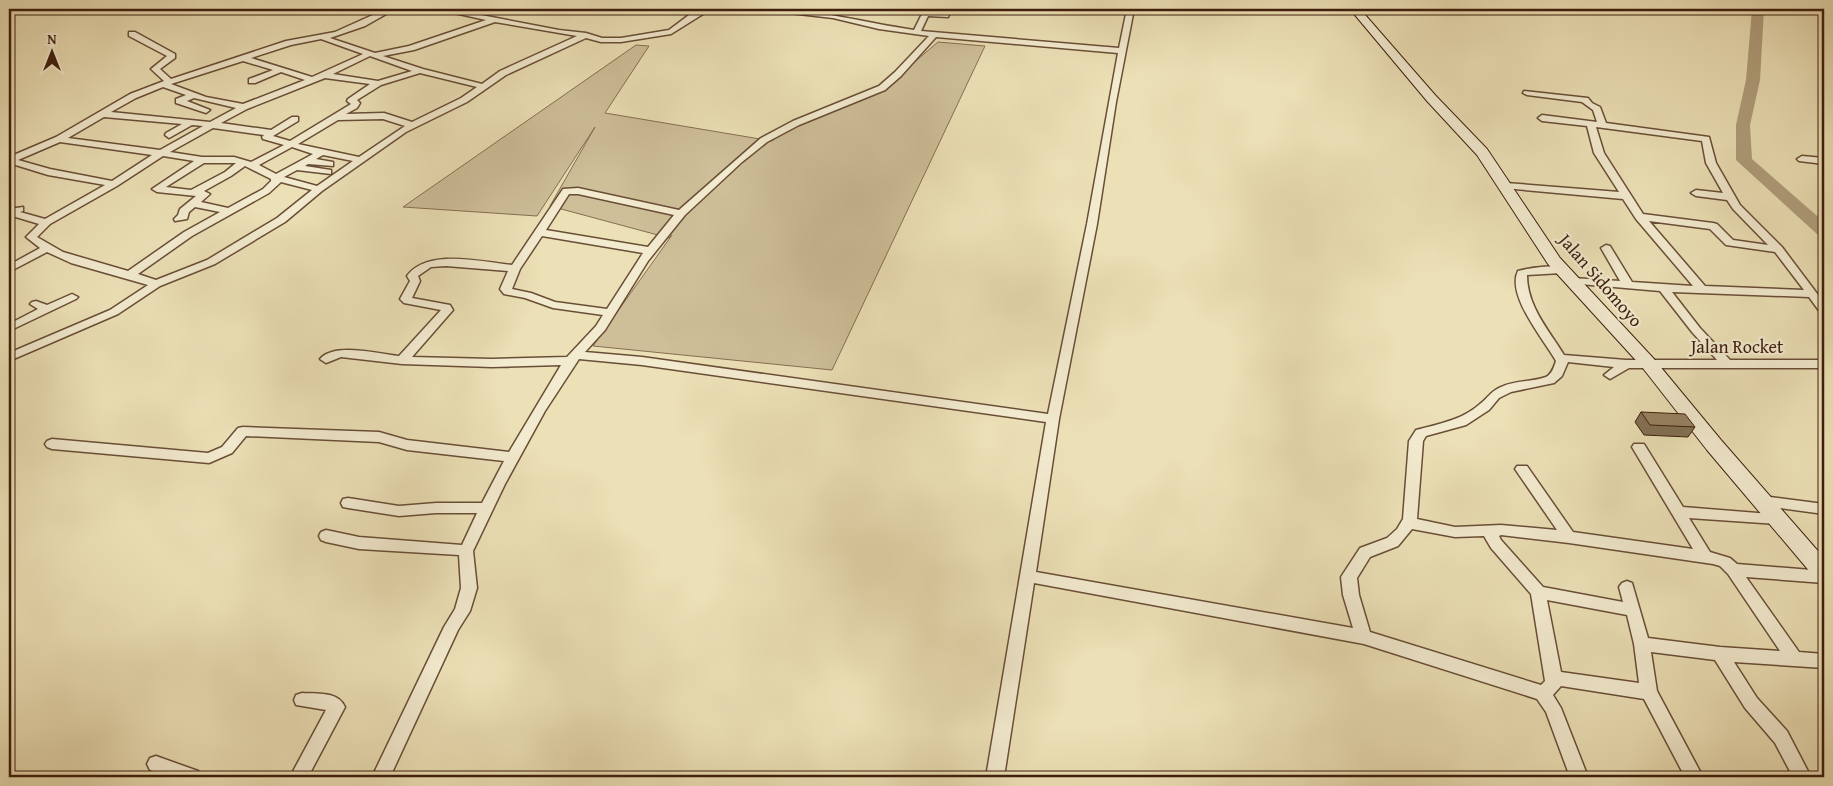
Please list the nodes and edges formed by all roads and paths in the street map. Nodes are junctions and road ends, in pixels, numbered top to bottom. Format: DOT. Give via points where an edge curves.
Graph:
graph roads {
  1 [pos="391,9"];
  2 [pos="440,9"];
  3 [pos="707,9"];
  4 [pos="722,9"];
  5 [pos="743,9"];
  6 [pos="773,9"];
  7 [pos="830,9"];
  8 [pos="905,9"];
  9 [pos="944,9"];
  10 [pos="1131,9"];
  11 [pos="1355,9"];
  12 [pos="823,14"];
  13 [pos="926,14"];
  14 [pos="494,19"];
  15 [pos="916,33"];
  16 [pos="132,34"];
  17 [pos="586,35"];
  18 [pos="934,35"];
  19 [pos="324,38"];
  20 [pos="1122,51"];
  21 [pos="373,54"];
  22 [pos="242,58"];
  23 [pos="280,70"];
  24 [pos="420,71"];
  25 [pos="324,75"];
  26 [pos="311,79"];
  27 [pos="252,81"];
  28 [pos="165,83"];
  29 [pos="378,83"];
  30 [pos="482,86"];
  31 [pos="1527,93"];
  32 [pos="195,95"];
  33 [pos="244,107"];
  34 [pos="206,110"];
  35 [pos="180,111"];
  36 [pos="102,114"];
  37 [pos="334,117"];
  38 [pos="1542,118"];
  39 [pos="154,119"];
  40 [pos="295,119"];
  41 [pos="191,122"];
  42 [pos="261,124"];
  43 [pos="1591,124"];
  44 [pos="213,125"];
  45 [pos="412,125"];
  46 [pos="1602,125"];
  47 [pos="250,131"];
  48 [pos="270,133"];
  49 [pos="169,135"];
  50 [pos="59,139"];
  51 [pos="291,144"];
  52 [pos="224,151"];
  53 [pos="161,153"];
  54 [pos="322,153"];
  55 [pos="1802,159"];
  56 [pos="9,160"];
  57 [pos="204,160"];
  58 [pos="362,160"];
  59 [pos="1824,161"];
  60 [pos="248,163"];
  61 [pos="300,163"];
  62 [pos="329,168"];
  63 [pos="276,178"];
  64 [pos="114,184"];
  65 [pos="1506,186"];
  66 [pos="319,189"];
  67 [pos="193,192"];
  68 [pos="1696,193"];
  69 [pos="1628,196"];
  70 [pos="1730,197"];
  71 [pos="194,204"];
  72 [pos="13,211"];
  73 [pos="227,211"];
  74 [pos="681,213"];
  75 [pos="1640,217"];
  76 [pos="179,220"];
  77 [pos="46,222"];
  78 [pos="539,232"];
  79 [pos="1606,248"];
  80 [pos="46,249"];
  81 [pos="1778,249"];
  82 [pos="650,251"];
  83 [pos="516,268"];
  84 [pos="9,269"];
  85 [pos="130,274"];
  86 [pos="1567,276"];
  87 [pos="156,284"];
  88 [pos="1628,285"];
  89 [pos="1663,288"];
  90 [pos="1702,290"];
  91 [pos="1812,294"];
  92 [pos="72,297"];
  93 [pos="36,304"];
  94 [pos="47,309"];
  95 [pos="1824,310"];
  96 [pos="611,312"];
  97 [pos="9,328"];
  98 [pos="9,357"];
  99 [pos="574,358"];
  100 [pos="1560,358"];
  101 [pos="326,359"];
  102 [pos="402,360"];
  103 [pos="1626,364"];
  104 [pos="1649,364"];
  105 [pos="1726,364"];
  106 [pos="1824,364"];
  107 [pos="1610,375"];
  108 [pos="1053,419"];
  109 [pos="52,444"];
  110 [pos="1639,447"];
  111 [pos="513,457"];
  112 [pos="1522,469"];
  113 [pos="1762,501"];
  114 [pos="348,503"];
  115 [pos="486,508"];
  116 [pos="1824,509"];
  117 [pos="1679,512"];
  118 [pos="1778,519"];
  119 [pos="1408,523"];
  120 [pos="1488,530"];
  121 [pos="326,536"];
  122 [pos="1569,537"];
  123 [pos="466,551"];
  124 [pos="1705,556"];
  125 [pos="1733,570"];
  126 [pos="1824,573"];
  127 [pos="1027,576"];
  128 [pos="1824,577"];
  129 [pos="1627,587"];
  130 [pos="1538,592"];
  131 [pos="1633,610"];
  132 [pos="1364,637"];
  133 [pos="1642,644"];
  134 [pos="1720,654"];
  135 [pos="1795,660"];
  136 [pos="1824,661"];
  137 [pos="1554,678"];
  138 [pos="1649,692"];
  139 [pos="1543,694"];
  140 [pos="302,700"];
  141 [pos="156,764"];
  142 [pos="192,777"];
  143 [pos="299,777"];
  144 [pos="381,777"];
  145 [pos="995,777"];
  146 [pos="1579,777"];
  147 [pos="1694,777"];
  148 [pos="1802,777"];
  1 -- 19 [label="street"];
  2 -- 14 [label="street"];
  3 -- 17 [label="street" via="671,32 624,40 601,40"];
  4 -- 5 [label="street"];
  6 -- 12 [label="street"];
  7 -- 12 [label="street"];
  8 -- 13 [label="street"];
  9 -- 13 [label="street" via="945,15"];
  10 -- 20 [label="street"];
  11 -- 65 [label="main road, Jalan Sidomoyo" via="1482,152"];
  12 -- 15 [label="street"];
  13 -- 15 [label="street"];
  14 -- 17 [label="street"];
  14 -- 21 [label="street" via="411,48"];
  15 -- 18 [label="street"];
  16 -- 28 [label="street" via="172,56 155,69"];
  17 -- 30 [label="street"];
  18 -- 20 [label="street"];
  18 -- 74 [label="street" via="882,88 796,123 764,140"];
  19 -- 21 [label="street"];
  19 -- 22 [label="street" via="296,41"];
  20 -- 108 [label="street"];
  21 -- 24 [label="street"];
  21 -- 25 [label="street"];
  22 -- 23 [label="street"];
  22 -- 28 [label="street"];
  23 -- 26 [label="street"];
  23 -- 27 [label="street"];
  24 -- 29 [label="street"];
  24 -- 30 [label="street"];
  25 -- 26 [label="street"];
  25 -- 29 [label="street"];
  26 -- 33 [label="street"];
  28 -- 32 [label="street"];
  28 -- 36 [label="street"];
  29 -- 37 [label="street" via="353,99 354,106"];
  30 -- 45 [label="street" via="464,100"];
  31 -- 46 [label="street" via="1585,100 1597,109"];
  32 -- 33 [label="street"];
  32 -- 34 [label="street" via="179,101"];
  33 -- 44 [label="street"];
  35 -- 39 [label="street"];
  36 -- 39 [label="street"];
  36 -- 50 [label="street"];
  37 -- 45 [label="street" via="375,115"];
  37 -- 51 [label="street"];
  38 -- 43 [label="street"];
  39 -- 41 [label="street"];
  40 -- 48 [label="street"];
  41 -- 44 [label="street"];
  41 -- 49 [label="street"];
  42 -- 47 [label="street"];
  43 -- 46 [label="street"];
  43 -- 69 [label="street" via="1599,153"];
  44 -- 47 [label="street"];
  44 -- 53 [label="street"];
  45 -- 58 [label="street"];
  46 -- 70 [label="street" via="1706,139 1711,163"];
  47 -- 48 [label="street"];
  48 -- 51 [label="street" via="266,137 269,139"];
  50 -- 53 [label="street"];
  50 -- 56 [label="street"];
  51 -- 54 [label="street"];
  51 -- 60 [label="street"];
  52 -- 57 [label="street"];
  53 -- 57 [label="street"];
  53 -- 64 [label="street"];
  54 -- 58 [label="street"];
  54 -- 61 [label="street"];
  55 -- 59 [label="street"];
  56 -- 64 [label="street" via="48,172"];
  57 -- 60 [label="street"];
  57 -- 67 [label="street" via="157,189"];
  58 -- 66 [label="street"];
  60 -- 63 [label="street"];
  60 -- 67 [label="street"];
  61 -- 62 [label="street"];
  61 -- 63 [label="street"];
  63 -- 66 [label="street"];
  63 -- 73 [label="street" via="273,187"];
  64 -- 77 [label="street"];
  65 -- 69 [label="street"];
  65 -- 86 [label="main road, Jalan Sidomoyo"];
  66 -- 87 [label="street" via="281,220 211,262"];
  67 -- 71 [label="street" via="205,194"];
  68 -- 70 [label="street"];
  69 -- 75 [label="street"];
  70 -- 81 [label="street"];
  71 -- 73 [label="street"];
  71 -- 76 [label="street" via="184,211"];
  72 -- 77 [label="street" via="26,218"];
  73 -- 85 [label="street"];
  74 -- 78 [label="street" via="572,190 566,191"];
  74 -- 82 [label="street"];
  75 -- 81 [label="street" via="1713,226 1730,243"];
  75 -- 90 [label="street"];
  77 -- 80 [label="street" via="31,237"];
  78 -- 82 [label="street"];
  78 -- 83 [label="street"];
  79 -- 88 [label="street"];
  80 -- 84 [label="street"];
  80 -- 85 [label="street"];
  81 -- 91 [label="street"];
  82 -- 96 [label="street"];
  83 -- 96 [label="street" via="506,289 508,292 527,294 553,306"];
  83 -- 102 [label="street" via="446,263 421,267 412,276 415,281 406,299 446,307 447,310"];
  85 -- 87 [label="street"];
  86 -- 88 [label="street"];
  86 -- 100 [label="street" via="1529,271 1522,273 1521,280 1527,305"];
  86 -- 104 [label="main road, Jalan Sidomoyo"];
  87 -- 98 [label="street" via="114,312"];
  88 -- 89 [label="street"];
  89 -- 90 [label="street"];
  89 -- 105 [label="street"];
  90 -- 91 [label="street"];
  91 -- 95 [label="street"];
  92 -- 94 [label="street"];
  93 -- 94 [label="street"];
  94 -- 97 [label="street"];
  96 -- 99 [label="street"];
  99 -- 102 [label="street" via="492,363"];
  99 -- 108 [label="street" via="642,361"];
  99 -- 111 [label="street"];
  100 -- 103 [label="street, Jalan Rocket"];
  100 -- 119 [label="street" via="1558,373 1550,380 1507,389 1461,422 1421,433 1416,441"];
  101 -- 102 [label="street" via="339,353"];
  103 -- 104 [label="street, Jalan Rocket"];
  103 -- 107 [label="street"];
  104 -- 105 [label="street, Jalan Rocket"];
  104 -- 113 [label="main road, Jalan Sidomoyo"];
  105 -- 106 [label="street, Jalan Rocket"];
  108 -- 127 [label="street"];
  109 -- 111 [label="street" via="209,458 227,450 249,431 379,437 407,445"];
  110 -- 117 [label="street"];
  111 -- 115 [label="street"];
  112 -- 122 [label="street"];
  113 -- 116 [label="street"];
  113 -- 118 [label="main road, Jalan Sidomoyo"];
  114 -- 115 [label="street" via="399,511"];
  115 -- 123 [label="street"];
  117 -- 118 [label="street"];
  117 -- 124 [label="street"];
  118 -- 126 [label="main road, Jalan Sidomoyo"];
  119 -- 120 [label="street" via="1454,532"];
  119 -- 132 [label="street" via="1390,545 1365,552 1349,577"];
  120 -- 122 [label="street"];
  120 -- 130 [label="street" via="1496,544"];
  121 -- 123 [label="street" via="359,543"];
  122 -- 124 [label="street"];
  123 -- 144 [label="street" via="469,588 462,610"];
  124 -- 125 [label="street" via="1725,562"];
  125 -- 128 [label="street"];
  125 -- 135 [label="street"];
  127 -- 132 [label="street"];
  127 -- 145 [label="street"];
  129 -- 131 [label="street"];
  130 -- 131 [label="street"];
  130 -- 137 [label="street"];
  131 -- 133 [label="street"];
  132 -- 139 [label="street"];
  133 -- 134 [label="street"];
  133 -- 138 [label="street"];
  134 -- 135 [label="street"];
  134 -- 148 [label="street" via="1751,703 1781,737"];
  135 -- 136 [label="street"];
  137 -- 138 [label="street"];
  137 -- 139 [label="street" via="1553,685"];
  138 -- 147 [label="street"];
  139 -- 146 [label="street" via="1553,708"];
  140 -- 143 [label="street" via="332,703 337,707"];
  141 -- 142 [label="street"];
}
